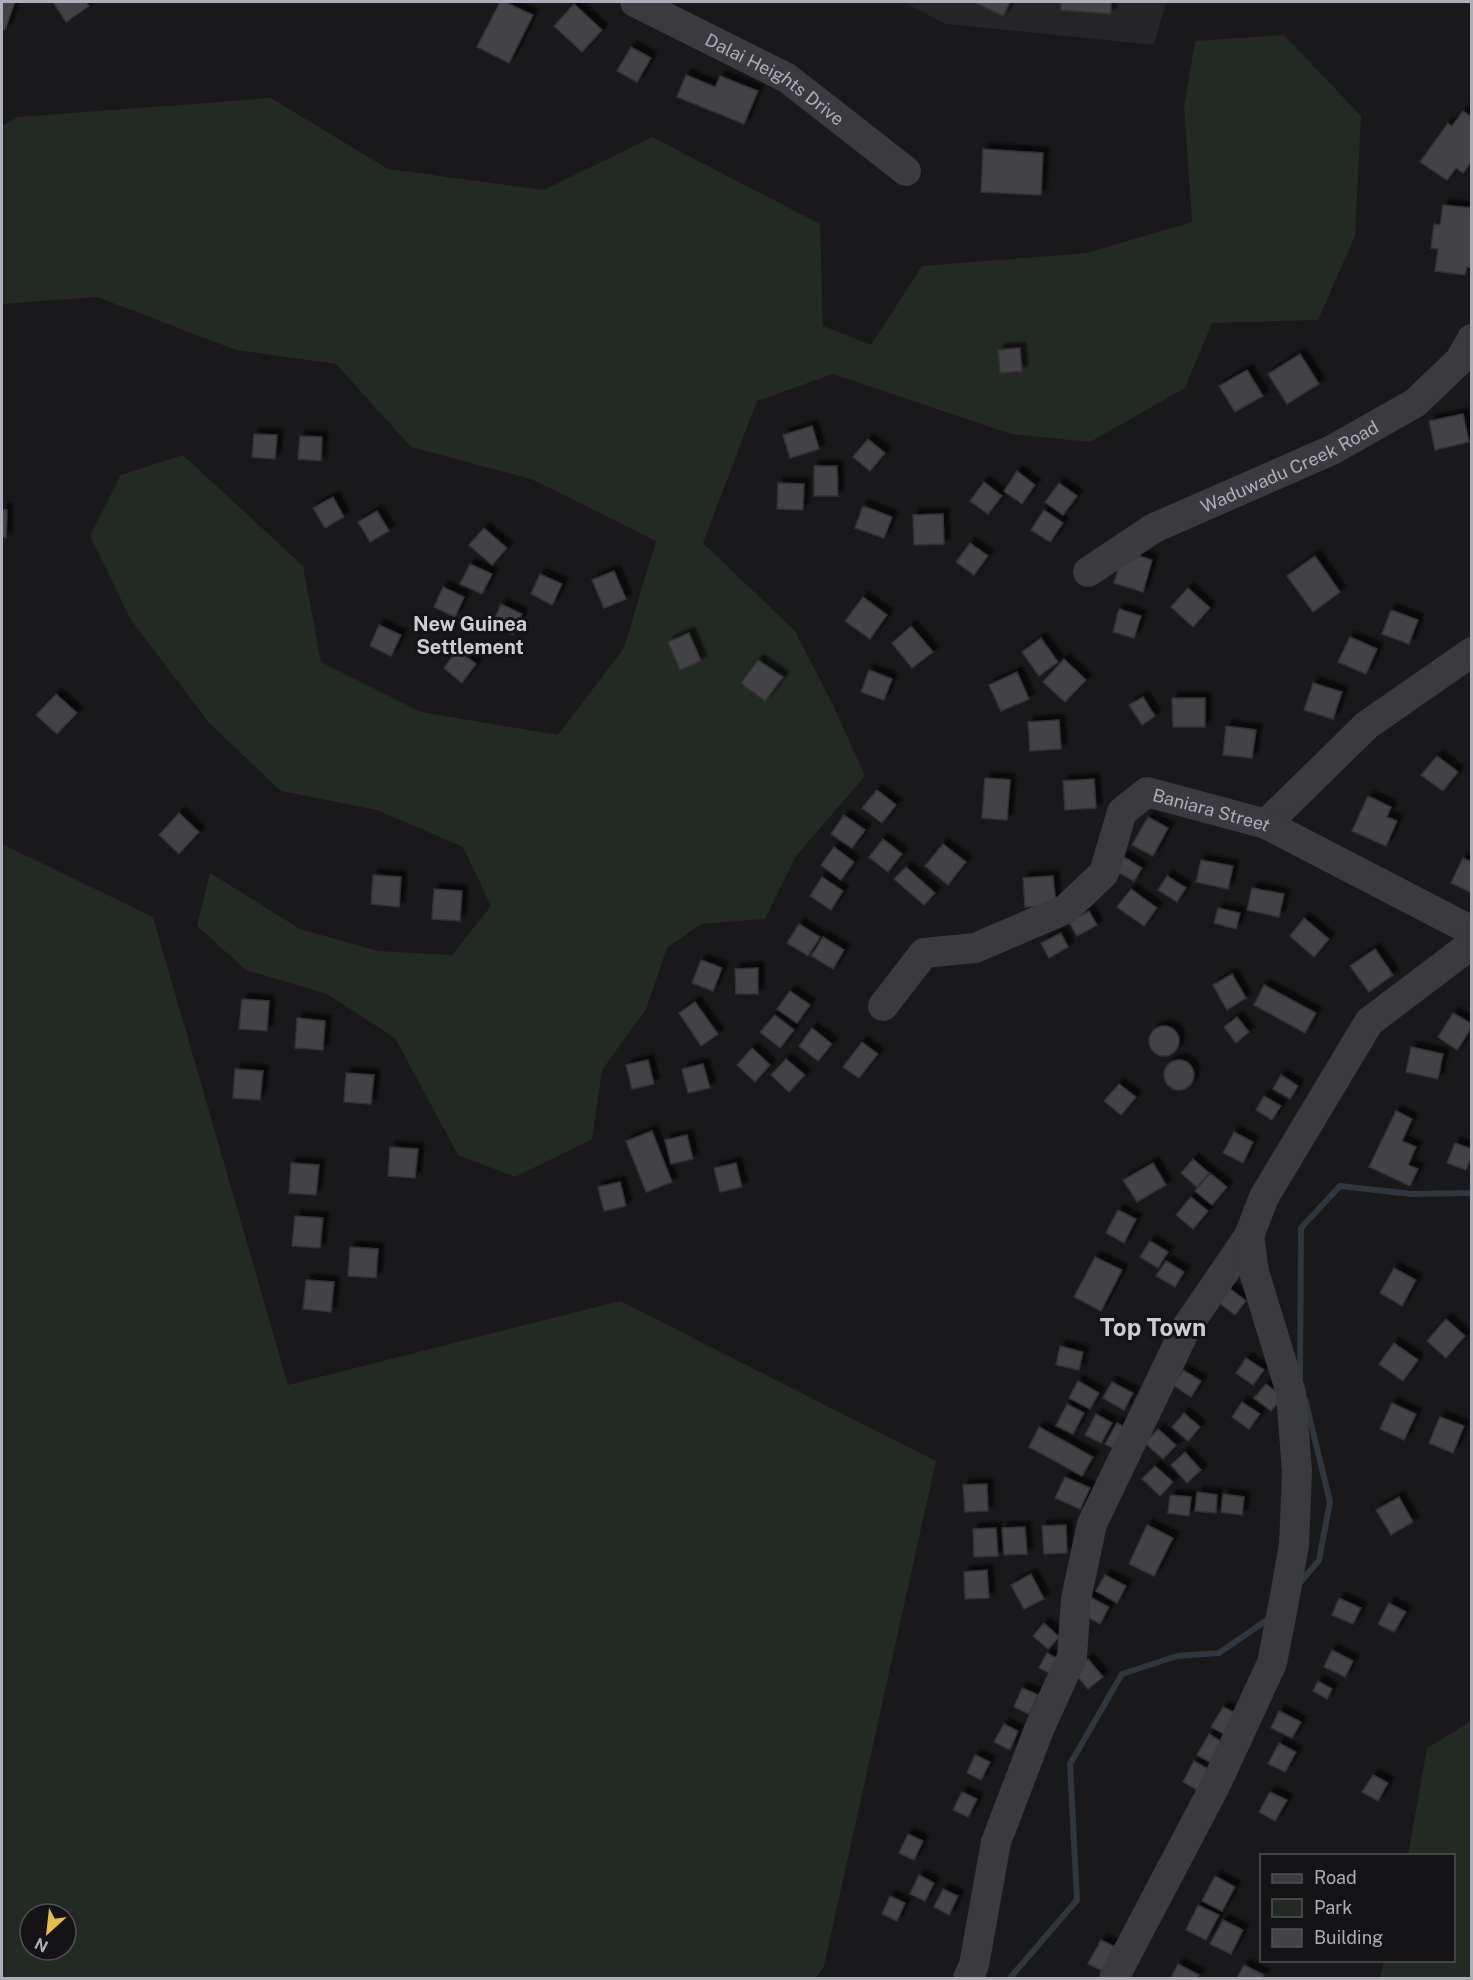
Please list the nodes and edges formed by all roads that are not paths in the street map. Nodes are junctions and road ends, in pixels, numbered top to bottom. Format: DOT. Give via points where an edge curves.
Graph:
graph roads {
  1 [pos="635,2"];
  2 [pos="906,171"];
  3 [pos="1472,339"];
  4 [pos="1088,572"];
  5 [pos="1472,652"];
  6 [pos="1266,824"];
  7 [pos="1472,931"];
  8 [pos="1472,944"];
  9 [pos="883,1006"];
  10 [pos="1249,1236"];
  11 [pos="968,1978"];
  12 [pos="1114,1978"];
  1 -- 2 [label="street, Dalai Heights Drive" via="786,78"];
  3 -- 4 [label="street, Waduwadu Creek Road" via="1460,360 1415,403 1332,450 1154,528"];
  5 -- 6 [label="street" via="1367,725"];
  6 -- 7 [label="street, Baniara Street"];
  6 -- 9 [label="street, Baniara Street" via="1147,792 1122,812 1104,873 1066,909 975,948 924,953"];
  8 -- 10 [label="street" via="1369,1022 1264,1197"];
  10 -- 11 [label="street" via="1186,1328 1092,1524 1076,1599 1072,1657 996,1842 974,1965"];
  10 -- 12 [label="street" via="1254,1272 1291,1393 1297,1472 1294,1534 1284,1602 1272,1663 1215,1786"];
}
